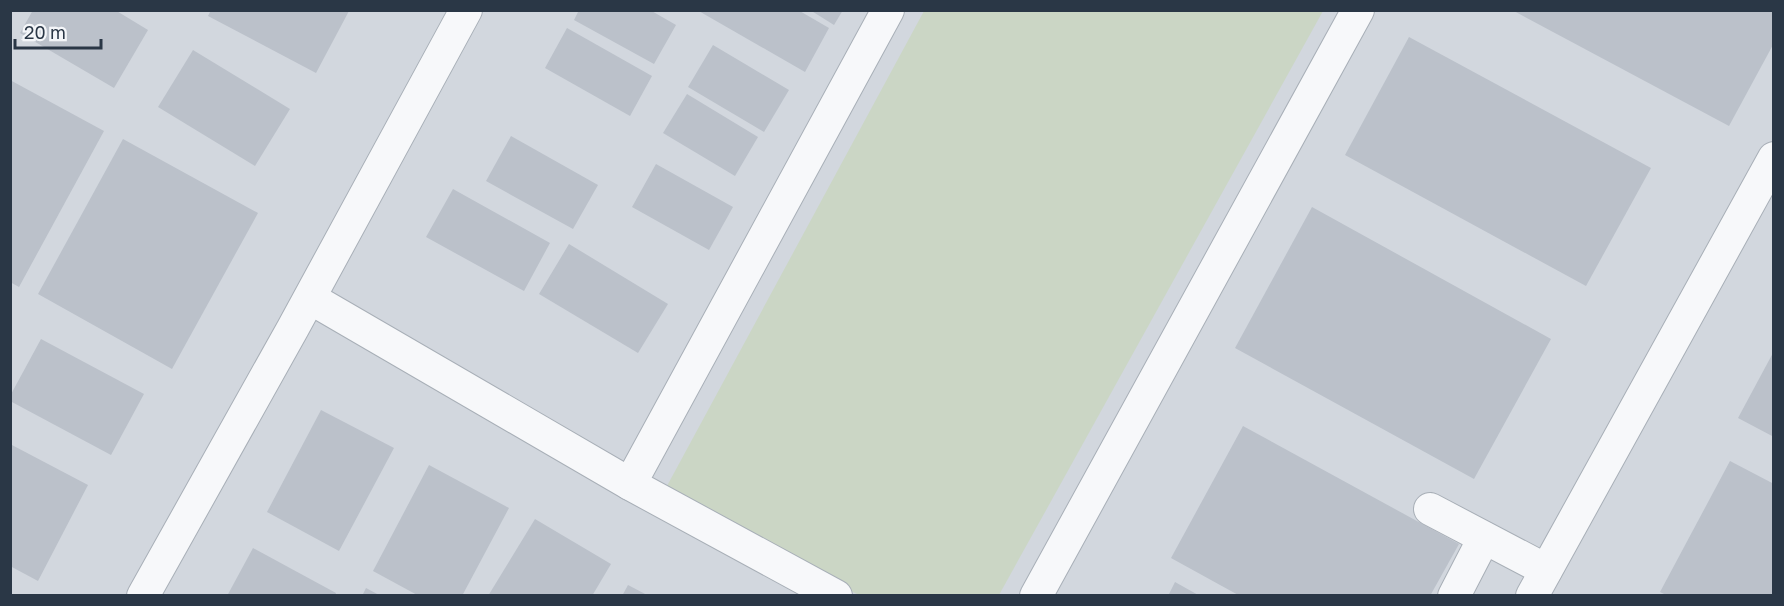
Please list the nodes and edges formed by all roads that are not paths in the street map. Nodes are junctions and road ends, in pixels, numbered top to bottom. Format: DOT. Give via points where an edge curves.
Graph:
graph roads {
  1 [pos="466,10"];
  2 [pos="888,10"];
  3 [pos="1358,10"];
  4 [pos="1773,158"];
  5 [pos="310,298"];
  6 [pos="630,484"];
  7 [pos="1430,509"];
  8 [pos="1484,538"];
  9 [pos="1539,583"];
  10 [pos="143,596"];
  11 [pos="836,596"];
  12 [pos="1036,596"];
  13 [pos="1454,596"];
  1 -- 5 [label="lane"];
  2 -- 6 [label="lane"];
  3 -- 12 [label="lane"];
  4 -- 9 [label="lane"];
  5 -- 6 [label="lane"];
  5 -- 10 [label="lane"];
  6 -- 11 [label="lane"];
  7 -- 8 [label="lane"];
  8 -- 9 [label="lane"];
  8 -- 13 [label="lane"];
}
